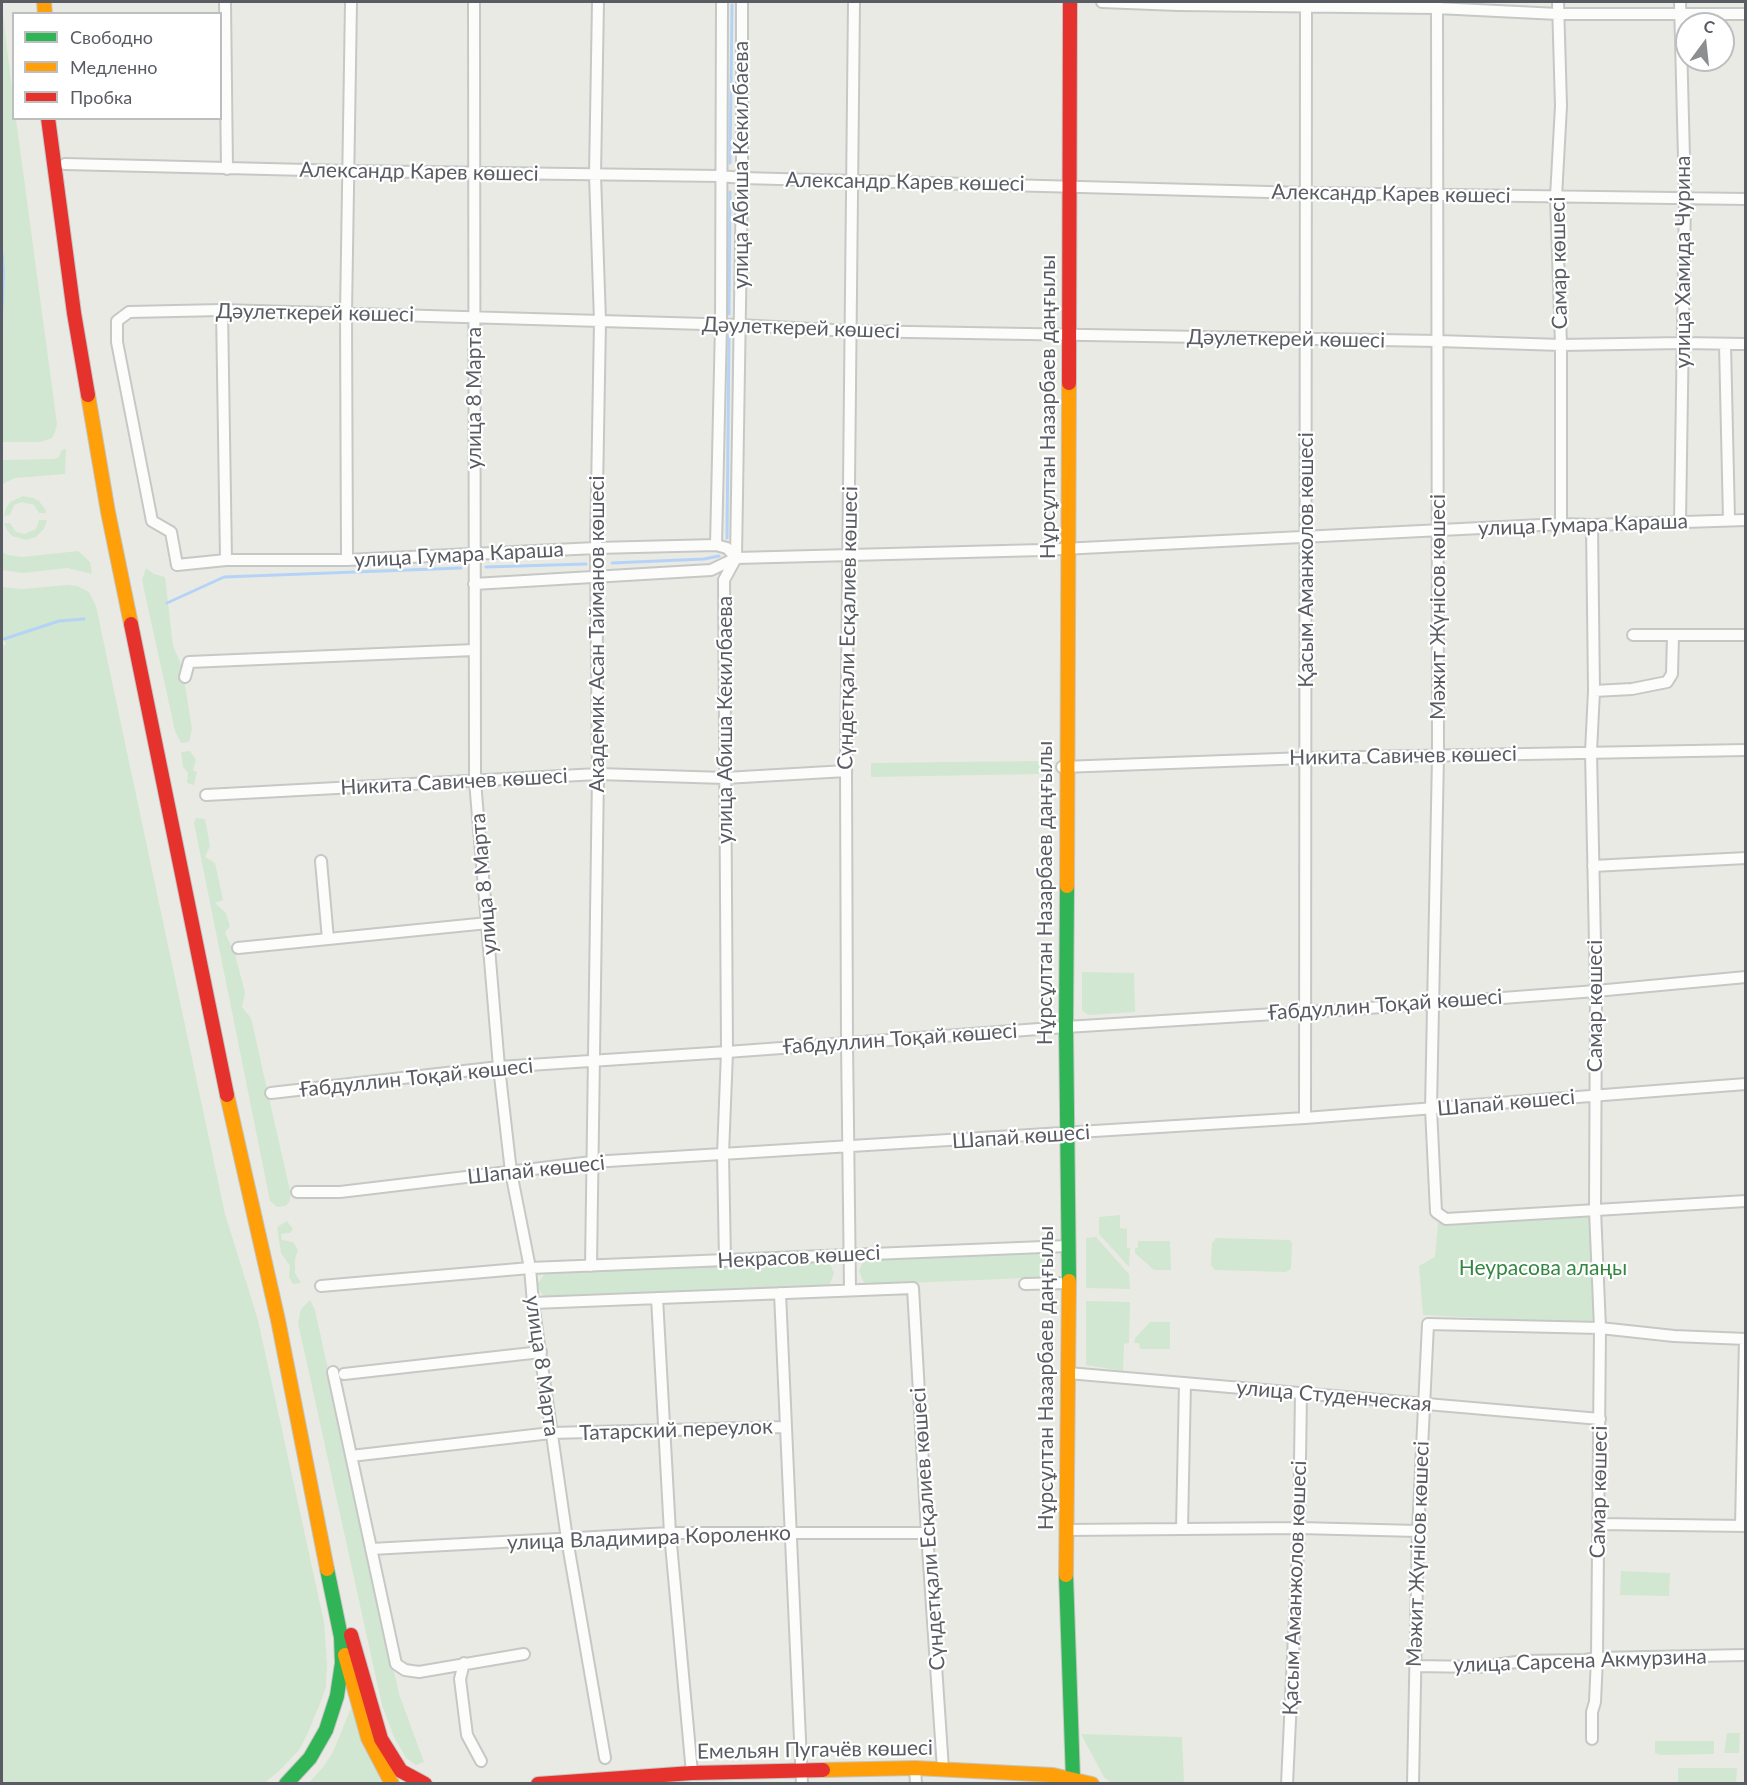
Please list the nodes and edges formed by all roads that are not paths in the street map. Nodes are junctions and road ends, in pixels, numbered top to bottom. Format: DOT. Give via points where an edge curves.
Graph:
graph roads {
  1 [pos="225,2"];
  2 [pos="351,2"];
  3 [pos="474,2"];
  4 [pos="598,2"];
  5 [pos="722,2"];
  6 [pos="742,2"];
  7 [pos="854,2"];
  8 [pos="1070,2"];
  9 [pos="1102,2"];
  10 [pos="1558,2"];
  11 [pos="1306,4"];
  12 [pos="1437,5"];
  13 [pos="1558,14"];
  14 [pos="1675,15"];
  15 [pos="1682,72"];
  16 [pos="48,120"];
  17 [pos="60,120"];
  18 [pos="59,164"];
  19 [pos="227,169"];
  20 [pos="348,171"];
  21 [pos="474,172"];
  22 [pos="595,175"];
  23 [pos="720,176"];
  24 [pos="742,178"];
  25 [pos="852,181"];
  26 [pos="1069,186"];
  27 [pos="1306,193"];
  28 [pos="1438,195"];
  29 [pos="1556,197"];
  30 [pos="1685,197"];
  31 [pos="1746,199"];
  32 [pos="222,310"];
  33 [pos="346,313"];
  34 [pos="474,317"];
  35 [pos="600,321"];
  36 [pos="721,325"];
  37 [pos="739,325"];
  38 [pos="851,331"];
  39 [pos="1068,335"];
  40 [pos="1306,339"];
  41 [pos="1438,341"];
  42 [pos="1683,344"];
  43 [pos="1725,344"];
  44 [pos="1746,344"];
  45 [pos="1561,345"];
  46 [pos="1729,520"];
  47 [pos="1746,520"];
  48 [pos="1680,522"];
  49 [pos="1560,524"];
  50 [pos="1592,525"];
  51 [pos="1438,530"];
  52 [pos="1306,537"];
  53 [pos="716,545"];
  54 [pos="596,548"];
  55 [pos="1068,549"];
  56 [pos="474,555"];
  57 [pos="849,555"];
  58 [pos="736,558"];
  59 [pos="226,560"];
  60 [pos="347,560"];
  61 [pos="177,565"];
  62 [pos="596,577"];
  63 [pos="474,584"];
  64 [pos="1633,635"];
  65 [pos="1673,635"];
  66 [pos="1746,635"];
  67 [pos="474,650"];
  68 [pos="185,677"];
  69 [pos="1594,691"];
  70 [pos="1746,750"];
  71 [pos="1591,752"];
  72 [pos="1438,756"];
  73 [pos="1306,758"];
  74 [pos="1063,767"];
  75 [pos="846,771"];
  76 [pos="598,774"];
  77 [pos="725,778"];
  78 [pos="475,782"];
  79 [pos="206,795"];
  80 [pos="1746,858"];
  81 [pos="321,861"];
  82 [pos="1593,866"];
  83 [pos="488,923"];
  84 [pos="328,939"];
  85 [pos="238,948"];
  86 [pos="1746,977"];
  87 [pos="1596,991"];
  88 [pos="1434,1002"];
  89 [pos="1305,1011"];
  90 [pos="1066,1027"];
  91 [pos="847,1042"];
  92 [pos="726,1052"];
  93 [pos="594,1062"];
  94 [pos="499,1067"];
  95 [pos="1746,1084"];
  96 [pos="271,1094"];
  97 [pos="1596,1096"];
  98 [pos="1431,1109"];
  99 [pos="1305,1118"];
  100 [pos="1066,1134"];
  101 [pos="849,1148"];
  102 [pos="723,1154"];
  103 [pos="592,1162"];
  104 [pos="511,1172"];
  105 [pos="297,1192"];
  106 [pos="1746,1200"];
  107 [pos="1595,1210"];
  108 [pos="1068,1246"];
  109 [pos="851,1255"];
  110 [pos="725,1261"];
  111 [pos="591,1266"];
  112 [pos="530,1268"];
  113 [pos="1069,1283"];
  114 [pos="1025,1284"];
  115 [pos="321,1286"];
  116 [pos="913,1288"];
  117 [pos="850,1290"];
  118 [pos="780,1293"];
  119 [pos="657,1298"];
  120 [pos="533,1303"];
  121 [pos="1600,1328"];
  122 [pos="1745,1339"];
  123 [pos="541,1352"];
  124 [pos="1068,1373"];
  125 [pos="1185,1383"];
  126 [pos="1301,1393"];
  127 [pos="1423,1404"];
  128 [pos="1600,1419"];
  129 [pos="786,1427"];
  130 [pos="664,1430"];
  131 [pos="551,1433"];
  132 [pos="351,1456"];
  133 [pos="1599,1524"];
  134 [pos="1743,1526"];
  135 [pos="1299,1528"];
  136 [pos="1182,1529"];
  137 [pos="1066,1530"];
  138 [pos="1418,1531"];
  139 [pos="670,1533"];
  140 [pos="927,1533"];
  141 [pos="792,1534"];
  142 [pos="567,1539"];
  143 [pos="371,1549"];
  144 [pos="346,1636"];
  145 [pos="524,1654"];
  146 [pos="1746,1655"];
  147 [pos="1597,1658"];
  148 [pos="464,1663"];
  149 [pos="1415,1666"];
  150 [pos="350,1676"];
  151 [pos="1592,1739"];
  152 [pos="605,1758"];
  153 [pos="481,1761"];
  154 [pos="915,1768"];
  155 [pos="944,1769"];
  156 [pos="692,1773"];
  157 [pos="802,1777"];
  158 [pos="1073,1781"];
  159 [pos="286,1784"];
  160 [pos="302,1784"];
  161 [pos="392,1784"];
  162 [pos="425,1784"];
  163 [pos="538,1784"];
  164 [pos="916,1784"];
  165 [pos="1092,1784"];
  166 [pos="1287,1784"];
  167 [pos="1413,1784"];
  1 -- 19 [label="street"];
  2 -- 20 [label="street"];
  3 -- 21 [label="street, улица 8 Марта"];
  4 -- 22 [label="street, Академик Асан Тайманов көшесі"];
  5 -- 23 [label="street, улица Абиша Кекилбаева"];
  6 -- 24 [label="street, улица Абиша Кекилбаева"];
  7 -- 25 [label="street, Сүндетқали Есқалиев көшесі"];
  8 -- 26 [label="main road, Нұрсұлтан Назарбаев даңғылы"];
  9 -- 11 [label="street"];
  10 -- 13 [label="street, Самар көшесі"];
  11 -- 12 [label="street"];
  11 -- 27 [label="street, Қасым Аманжолов көшесі"];
  12 -- 13 [label="street"];
  12 -- 28 [label="street, Мәжит Жүнісов көшесі"];
  13 -- 14 [label="street"];
  13 -- 29 [label="street, Самар көшесі" via="1561,106"];
  15 -- 30 [label="street, улица Хамида Чурина"];
  16 -- 18 [label="main road"];
  17 -- 18 [label="main road"];
  18 -- 19 [label="street, Александр Карев көшесі"];
  18 -- 144 [label="main road" via="74,313 108,512 226,1087"];
  19 -- 20 [label="street, Александр Карев көшесі"];
  20 -- 21 [label="street, Александр Карев көшесі"];
  20 -- 33 [label="street"];
  21 -- 22 [label="street, Александр Карев көшесі"];
  21 -- 34 [label="street, улица 8 Марта"];
  22 -- 23 [label="street, Александр Карев көшесі"];
  22 -- 35 [label="street, Академик Асан Тайманов көшесі"];
  23 -- 24 [label="street, Александр Карев көшесі"];
  23 -- 36 [label="street, улица Абиша Кекилбаева"];
  24 -- 25 [label="street, Александр Карев көшесі"];
  24 -- 37 [label="street, улица Абиша Кекилбаева"];
  25 -- 26 [label="street, Александр Карев көшесі"];
  25 -- 38 [label="street, Сүндетқали Есқалиев көшесі"];
  26 -- 27 [label="street, Александр Карев көшесі"];
  26 -- 39 [label="main road, Нұрсұлтан Назарбаев даңғылы"];
  27 -- 28 [label="street, Александр Карев көшесі"];
  27 -- 40 [label="street, Қасым Аманжолов көшесі"];
  28 -- 29 [label="street, Александр Карев көшесі"];
  28 -- 41 [label="street, Мәжит Жүнісов көшесі"];
  29 -- 30 [label="street, Александр Карев көшесі"];
  29 -- 45 [label="street, Самар көшесі"];
  30 -- 31 [label="street, Александр Карев көшесі"];
  30 -- 42 [label="street, улица Хамида Чурина"];
  32 -- 33 [label="street, Дәулеткерей көшесі"];
  32 -- 59 [label="street"];
  32 -- 61 [label="street, Дәулеткерей көшесі" via="129,312 117,321 117,342 152,521 171,532"];
  33 -- 34 [label="street, Дәулеткерей көшесі"];
  33 -- 60 [label="street"];
  34 -- 35 [label="street, Дәулеткерей көшесі"];
  34 -- 56 [label="street, улица 8 Марта"];
  35 -- 36 [label="street, Дәулеткерей көшесі"];
  35 -- 54 [label="street, Академик Асан Тайманов көшесі"];
  36 -- 37 [label="street, Дәулеткерей көшесі"];
  36 -- 53 [label="street, улица Абиша Кекилбаева"];
  37 -- 38 [label="street, Дәулеткерей көшесі"];
  37 -- 58 [label="street, улица Абиша Кекилбаева"];
  38 -- 39 [label="street, Дәулеткерей көшесі"];
  38 -- 57 [label="street, Сүндетқали Есқалиев көшесі"];
  39 -- 40 [label="street, Дәулеткерей көшесі"];
  39 -- 55 [label="main road, Нұрсұлтан Назарбаев даңғылы"];
  40 -- 41 [label="street, Дәулеткерей көшесі"];
  40 -- 52 [label="street, Қасым Аманжолов көшесі"];
  41 -- 45 [label="street, Дәулеткерей көшесі"];
  41 -- 51 [label="street, Мәжит Жүнісов көшесі"];
  42 -- 43 [label="street, Дәулеткерей көшесі"];
  42 -- 45 [label="street, Дәулеткерей көшесі"];
  42 -- 48 [label="street, улица Хамида Чурина"];
  43 -- 44 [label="street, Дәулеткерей көшесі"];
  43 -- 46 [label="street"];
  45 -- 49 [label="street, Самар көшесі"];
  46 -- 47 [label="street, улица Гумара Караша"];
  46 -- 48 [label="street, улица Гумара Караша"];
  48 -- 50 [label="street, улица Гумара Караша"];
  49 -- 50 [label="street, улица Гумара Караша"];
  49 -- 51 [label="street, улица Гумара Караша"];
  50 -- 69 [label="street, Самар көшесі"];
  51 -- 52 [label="street, улица Гумара Караша"];
  51 -- 72 [label="street, Мәжит Жүнісов көшесі"];
  52 -- 55 [label="street, улица Гумара Караша"];
  52 -- 73 [label="street, Қасым Аманжолов көшесі"];
  53 -- 54 [label="street, улица Гумара Караша"];
  53 -- 58 [label="street" via="728,548"];
  54 -- 56 [label="street, улица Гумара Караша"];
  54 -- 62 [label="street, Академик Асан Тайманов көшесі"];
  55 -- 57 [label="street, улица Гумара Караша"];
  55 -- 74 [label="main road, Нұрсұлтан Назарбаев даңғылы"];
  56 -- 60 [label="street, улица Гумара Караша"];
  56 -- 63 [label="street, улица 8 Марта"];
  57 -- 58 [label="street, улица Гумара Караша"];
  57 -- 75 [label="street, Сүндетқали Есқалиев көшесі"];
  58 -- 62 [label="street, улица Гумара Караша" via="711,570"];
  58 -- 77 [label="street, улица Абиша Кекилбаева" via="724,580"];
  59 -- 60 [label="street, улица Гумара Караша"];
  59 -- 61 [label="street, улица Гумара Караша"];
  62 -- 63 [label="street, улица Гумара Караша"];
  62 -- 76 [label="street, Академик Асан Тайманов көшесі"];
  63 -- 67 [label="street, улица 8 Марта"];
  64 -- 65 [label="street"];
  65 -- 66 [label="street"];
  65 -- 69 [label="street" via="1672,675 1667,682"];
  67 -- 68 [label="street" via="189,662"];
  67 -- 78 [label="street, улица 8 Марта"];
  69 -- 71 [label="street, Самар көшесі"];
  70 -- 71 [label="street, Никита Савичев көшесі"];
  71 -- 72 [label="street, Никита Савичев көшесі"];
  71 -- 82 [label="street, Самар көшесі"];
  72 -- 73 [label="street, Никита Савичев көшесі"];
  72 -- 88 [label="street, Мәжит Жүнісов көшесі"];
  73 -- 74 [label="street, Никита Савичев көшесі"];
  73 -- 89 [label="street, Қасым Аманжолов көшесі"];
  74 -- 90 [label="main road, Нұрсұлтан Назарбаев даңғылы"];
  75 -- 77 [label="street, Никита Савичев көшесі"];
  75 -- 91 [label="street, Сүндетқали Есқалиев көшесі"];
  76 -- 77 [label="street, Никита Савичев көшесі"];
  76 -- 78 [label="street, Никита Савичев көшесі"];
  76 -- 93 [label="street, Академик Асан Тайманов көшесі"];
  77 -- 92 [label="street, улица Абиша Кекилбаева"];
  78 -- 79 [label="street, Никита Савичев көшесі"];
  78 -- 83 [label="street, улица 8 Марта"];
  80 -- 82 [label="street"];
  81 -- 84 [label="street"];
  82 -- 87 [label="street, Самар көшесі"];
  83 -- 84 [label="street"];
  83 -- 94 [label="street, улица 8 Марта"];
  84 -- 85 [label="street"];
  86 -- 87 [label="street, Ғабдуллин Тоқай көшесі"];
  87 -- 88 [label="street, Ғабдуллин Тоқай көшесі"];
  87 -- 97 [label="street, Самар көшесі"];
  88 -- 89 [label="street, Ғабдуллин Тоқай көшесі"];
  88 -- 98 [label="street, Мәжит Жүнісов көшесі"];
  89 -- 90 [label="street, Ғабдуллин Тоқай көшесі"];
  89 -- 99 [label="street, Қасым Аманжолов көшесі"];
  90 -- 91 [label="street, Ғабдуллин Тоқай көшесі"];
  90 -- 100 [label="main road, Нұрсұлтан Назарбаев даңғылы"];
  91 -- 92 [label="street, Ғабдуллин Тоқай көшесі"];
  91 -- 101 [label="street, Сүндетқали Есқалиев көшесі"];
  92 -- 93 [label="street, Ғабдуллин Тоқай көшесі"];
  92 -- 102 [label="street, улица Абиша Кекилбаева"];
  93 -- 94 [label="street, Ғабдуллин Тоқай көшесі"];
  93 -- 103 [label="street, Академик Асан Тайманов көшесі"];
  94 -- 96 [label="street, Ғабдуллин Тоқай көшесі"];
  94 -- 104 [label="street, улица 8 Марта"];
  95 -- 97 [label="street, Шапай көшесі"];
  97 -- 98 [label="street, Шапай көшесі"];
  97 -- 107 [label="street, Самар көшесі"];
  98 -- 99 [label="street, Шапай көшесі"];
  98 -- 107 [label="street, Мәжит Жүнісов көшесі" via="1436,1212 1446,1219"];
  99 -- 100 [label="street, Шапай көшесі"];
  100 -- 101 [label="street, Шапай көшесі"];
  100 -- 108 [label="main road, Нұрсұлтан Назарбаев даңғылы"];
  101 -- 102 [label="street, Шапай көшесі"];
  101 -- 109 [label="street, Сүндетқали Есқалиев көшесі"];
  102 -- 103 [label="street, Шапай көшесі"];
  102 -- 110 [label="street, улица Абиша Кекилбаева"];
  103 -- 104 [label="street, Шапай көшесі"];
  103 -- 111 [label="street, Академик Асан Тайманов көшесі"];
  104 -- 105 [label="street, Шапай көшесі" via="340,1192"];
  104 -- 112 [label="street, улица 8 Марта"];
  106 -- 107 [label="street"];
  107 -- 121 [label="street, Самар көшесі"];
  108 -- 109 [label="street, Некрасов көшесі"];
  108 -- 113 [label="main road, Нұрсұлтан Назарбаев даңғылы"];
  109 -- 110 [label="street, Некрасов көшесі"];
  109 -- 117 [label="street, Сүндетқали Есқалиев көшесі"];
  110 -- 111 [label="street, Некрасов көшесі"];
  111 -- 112 [label="street, Некрасов көшесі"];
  112 -- 115 [label="street, Некрасов көшесі"];
  112 -- 120 [label="street, улица 8 Марта"];
  113 -- 114 [label="street"];
  113 -- 124 [label="main road, Нұрсұлтан Назарбаев даңғылы"];
  116 -- 117 [label="street, Некрасов көшесі"];
  116 -- 140 [label="street, Сүндетқали Есқалиев көшесі"];
  117 -- 118 [label="street, Некрасов көшесі"];
  118 -- 119 [label="street, Некрасов көшесі"];
  118 -- 129 [label="street"];
  119 -- 120 [label="street, Некрасов көшесі"];
  119 -- 130 [label="street"];
  120 -- 123 [label="street, улица 8 Марта"];
  121 -- 122 [label="street"];
  121 -- 127 [label="street, Мәжит Жүнісов көшесі" via="1428,1324"];
  121 -- 128 [label="street, Самар көшесі"];
  122 -- 134 [label="street"];
  123 -- 131 [label="street, улица 8 Марта"];
  123 -- 132 [label="street" via="339,1373"];
  124 -- 125 [label="street, улица Студенческая"];
  124 -- 137 [label="main road, Нұрсұлтан Назарбаев даңғылы"];
  125 -- 126 [label="street, улица Студенческая"];
  125 -- 136 [label="street"];
  126 -- 127 [label="street, улица Студенческая"];
  126 -- 135 [label="street, Қасым Аманжолов көшесі"];
  127 -- 128 [label="street, улица Студенческая"];
  127 -- 138 [label="street, Мәжит Жүнісов көшесі"];
  128 -- 133 [label="street, Самар көшесі"];
  129 -- 130 [label="street, Татарский переулок"];
  129 -- 141 [label="street"];
  130 -- 131 [label="street, Татарский переулок"];
  130 -- 139 [label="street"];
  131 -- 132 [label="street, Татарский переулок"];
  131 -- 142 [label="street, улица 8 Марта"];
  132 -- 143 [label="street"];
  133 -- 134 [label="street"];
  133 -- 147 [label="street, Самар көшесі"];
  135 -- 136 [label="street"];
  135 -- 138 [label="street"];
  135 -- 166 [label="street, Қасым Аманжолов көшесі"];
  136 -- 137 [label="street"];
  137 -- 158 [label="main road, Нұрсұлтан Назарбаев даңғылы"];
  138 -- 149 [label="street, Мәжит Жүнісов көшесі"];
  139 -- 141 [label="street, улица Владимира Короленко"];
  139 -- 142 [label="street, улица Владимира Короленко"];
  139 -- 156 [label="street"];
  140 -- 141 [label="street, улица Владимира Короленко"];
  140 -- 155 [label="street, Сүндетқали Есқалиев көшесі"];
  141 -- 157 [label="street"];
  142 -- 143 [label="street, улица Владимира Короленко"];
  142 -- 152 [label="street, улица 8 Марта"];
  143 -- 148 [label="street" via="396,1664 419,1672"];
  144 -- 150 [label="main road"];
  144 -- 159 [label="main road" via="337,1696 326,1730 310,1758"];
  144 -- 162 [label="main road" via="381,1739 401,1772"];
  145 -- 148 [label="street"];
  146 -- 147 [label="street, улица Сарсена Акмурзина"];
  147 -- 149 [label="street, улица Сарсена Акмурзина" via="1478,1667"];
  147 -- 151 [label="street, Самар көшесі"];
  148 -- 153 [label="street" via="460,1679 467,1735"];
  149 -- 167 [label="street, Мәжит Жүнісов көшесі"];
  150 -- 160 [label="main road" via="334,1733"];
  150 -- 161 [label="main road" via="368,1738"];
  154 -- 155 [label="main road, Емельян Пугачёв көшесі"];
  154 -- 157 [label="main road, Емельян Пугачёв көшесі"];
  154 -- 164 [label="street"];
  155 -- 158 [label="main road, Емельян Пугачёв көшесі" via="1053,1775"];
  156 -- 157 [label="main road, Емельян Пугачёв көшесі"];
  156 -- 163 [label="main road, Емельян Пугачёв көшесі"];
  158 -- 165 [label="main road, Емельян Пугачёв көшесі"];
}
